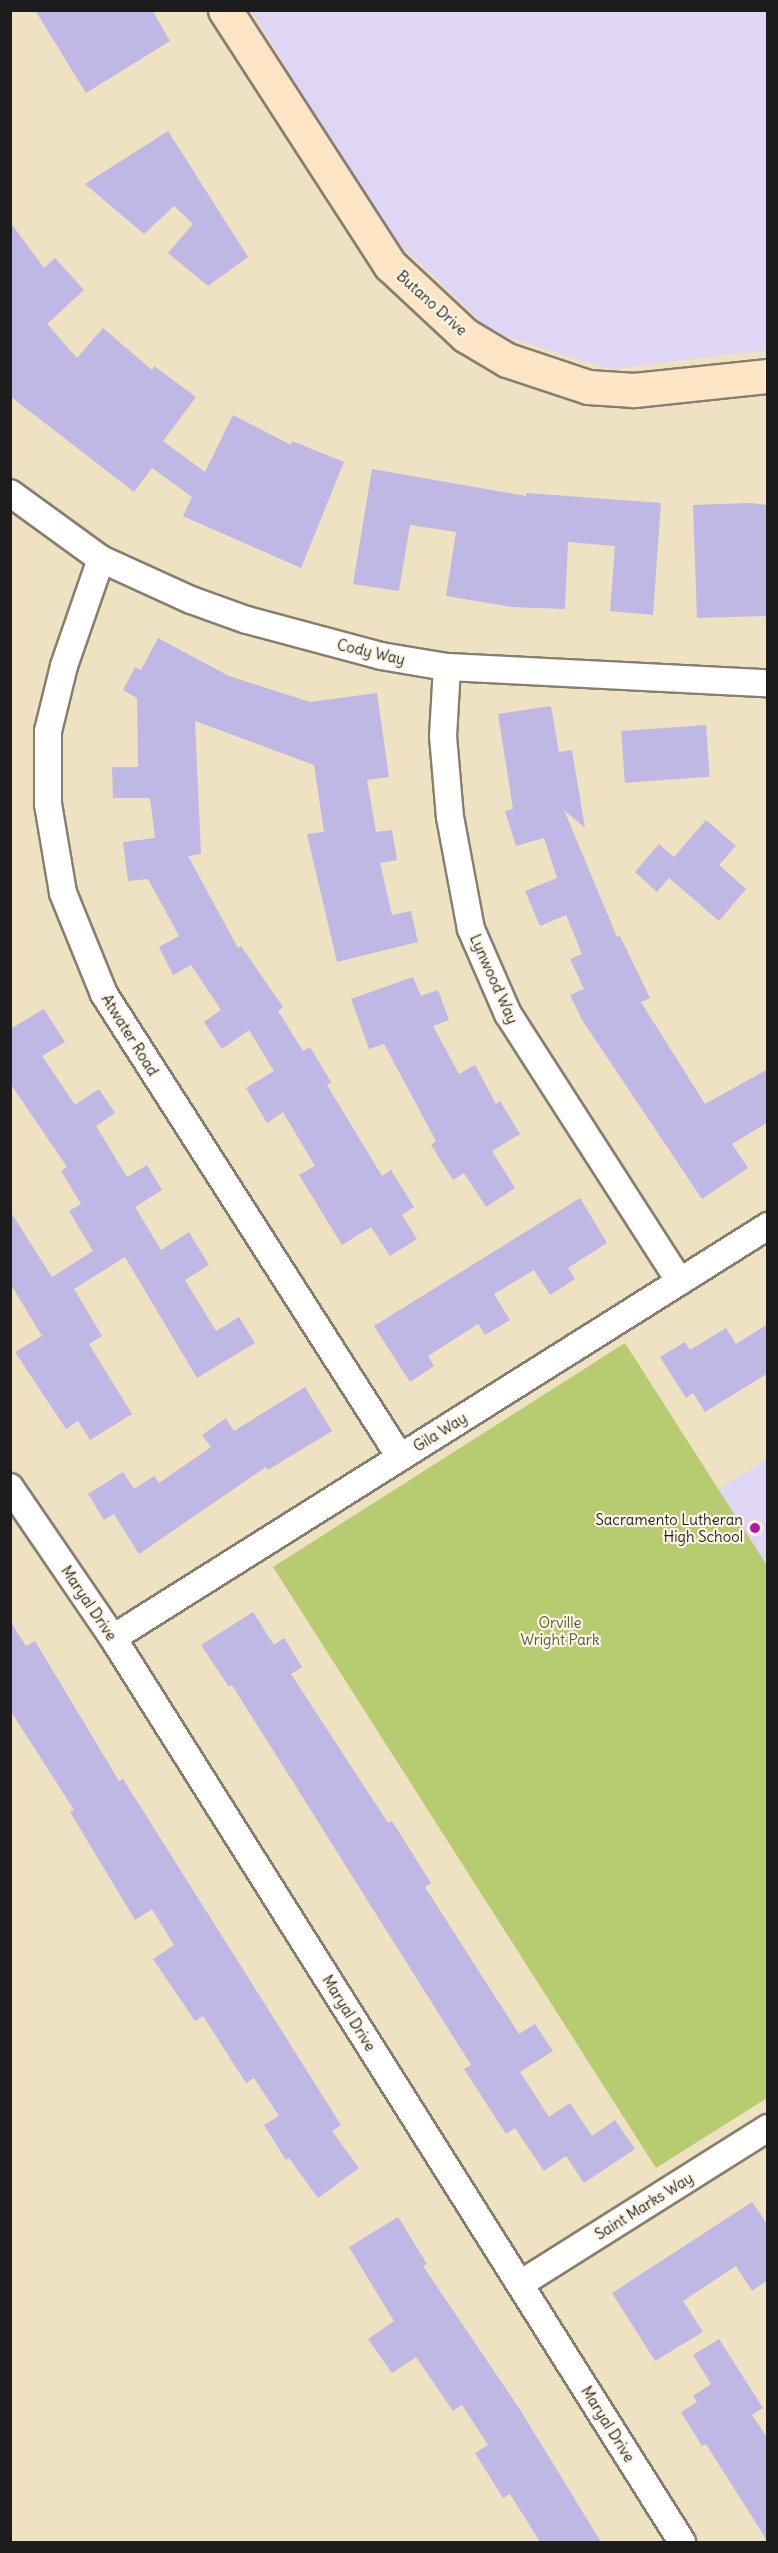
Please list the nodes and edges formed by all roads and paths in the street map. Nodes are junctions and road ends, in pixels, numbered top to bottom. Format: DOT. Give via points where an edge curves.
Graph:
graph roads {
  1 [pos="225,10"];
  2 [pos="768,376"];
  3 [pos="10,493"];
  4 [pos="101,559"];
  5 [pos="447,667"];
  6 [pos="768,683"];
  7 [pos="768,1226"];
  8 [pos="680,1282"];
  9 [pos="400,1457"];
  10 [pos="10,1487"];
  11 [pos="113,1638"];
  12 [pos="768,2128"];
  13 [pos="520,2284"];
  14 [pos="682,2542"];
  1 -- 2 [label="street, Butano Drive" via="390,265 465,335 507,360 588,387 634,390"];
  3 -- 4 [label="street, Cody Way"];
  4 -- 5 [label="street, Cody Way" via="247,620 381,656"];
  4 -- 9 [label="street, Atwater Road" via="64,666 48,731 48,804 63,893 104,994"];
  5 -- 6 [label="street, Cody Way"];
  5 -- 8 [label="street, Lynwood Way" via="444,736 450,817 471,929 508,1014"];
  7 -- 8 [label="street, Gila Way"];
  8 -- 9 [label="street, Gila Way"];
  9 -- 11 [label="street, Gila Way"];
  10 -- 11 [label="street, Maryal Drive"];
  11 -- 13 [label="street, Maryal Drive"];
  12 -- 13 [label="street, Saint Marks Way"];
  13 -- 14 [label="street, Maryal Drive"];
}
